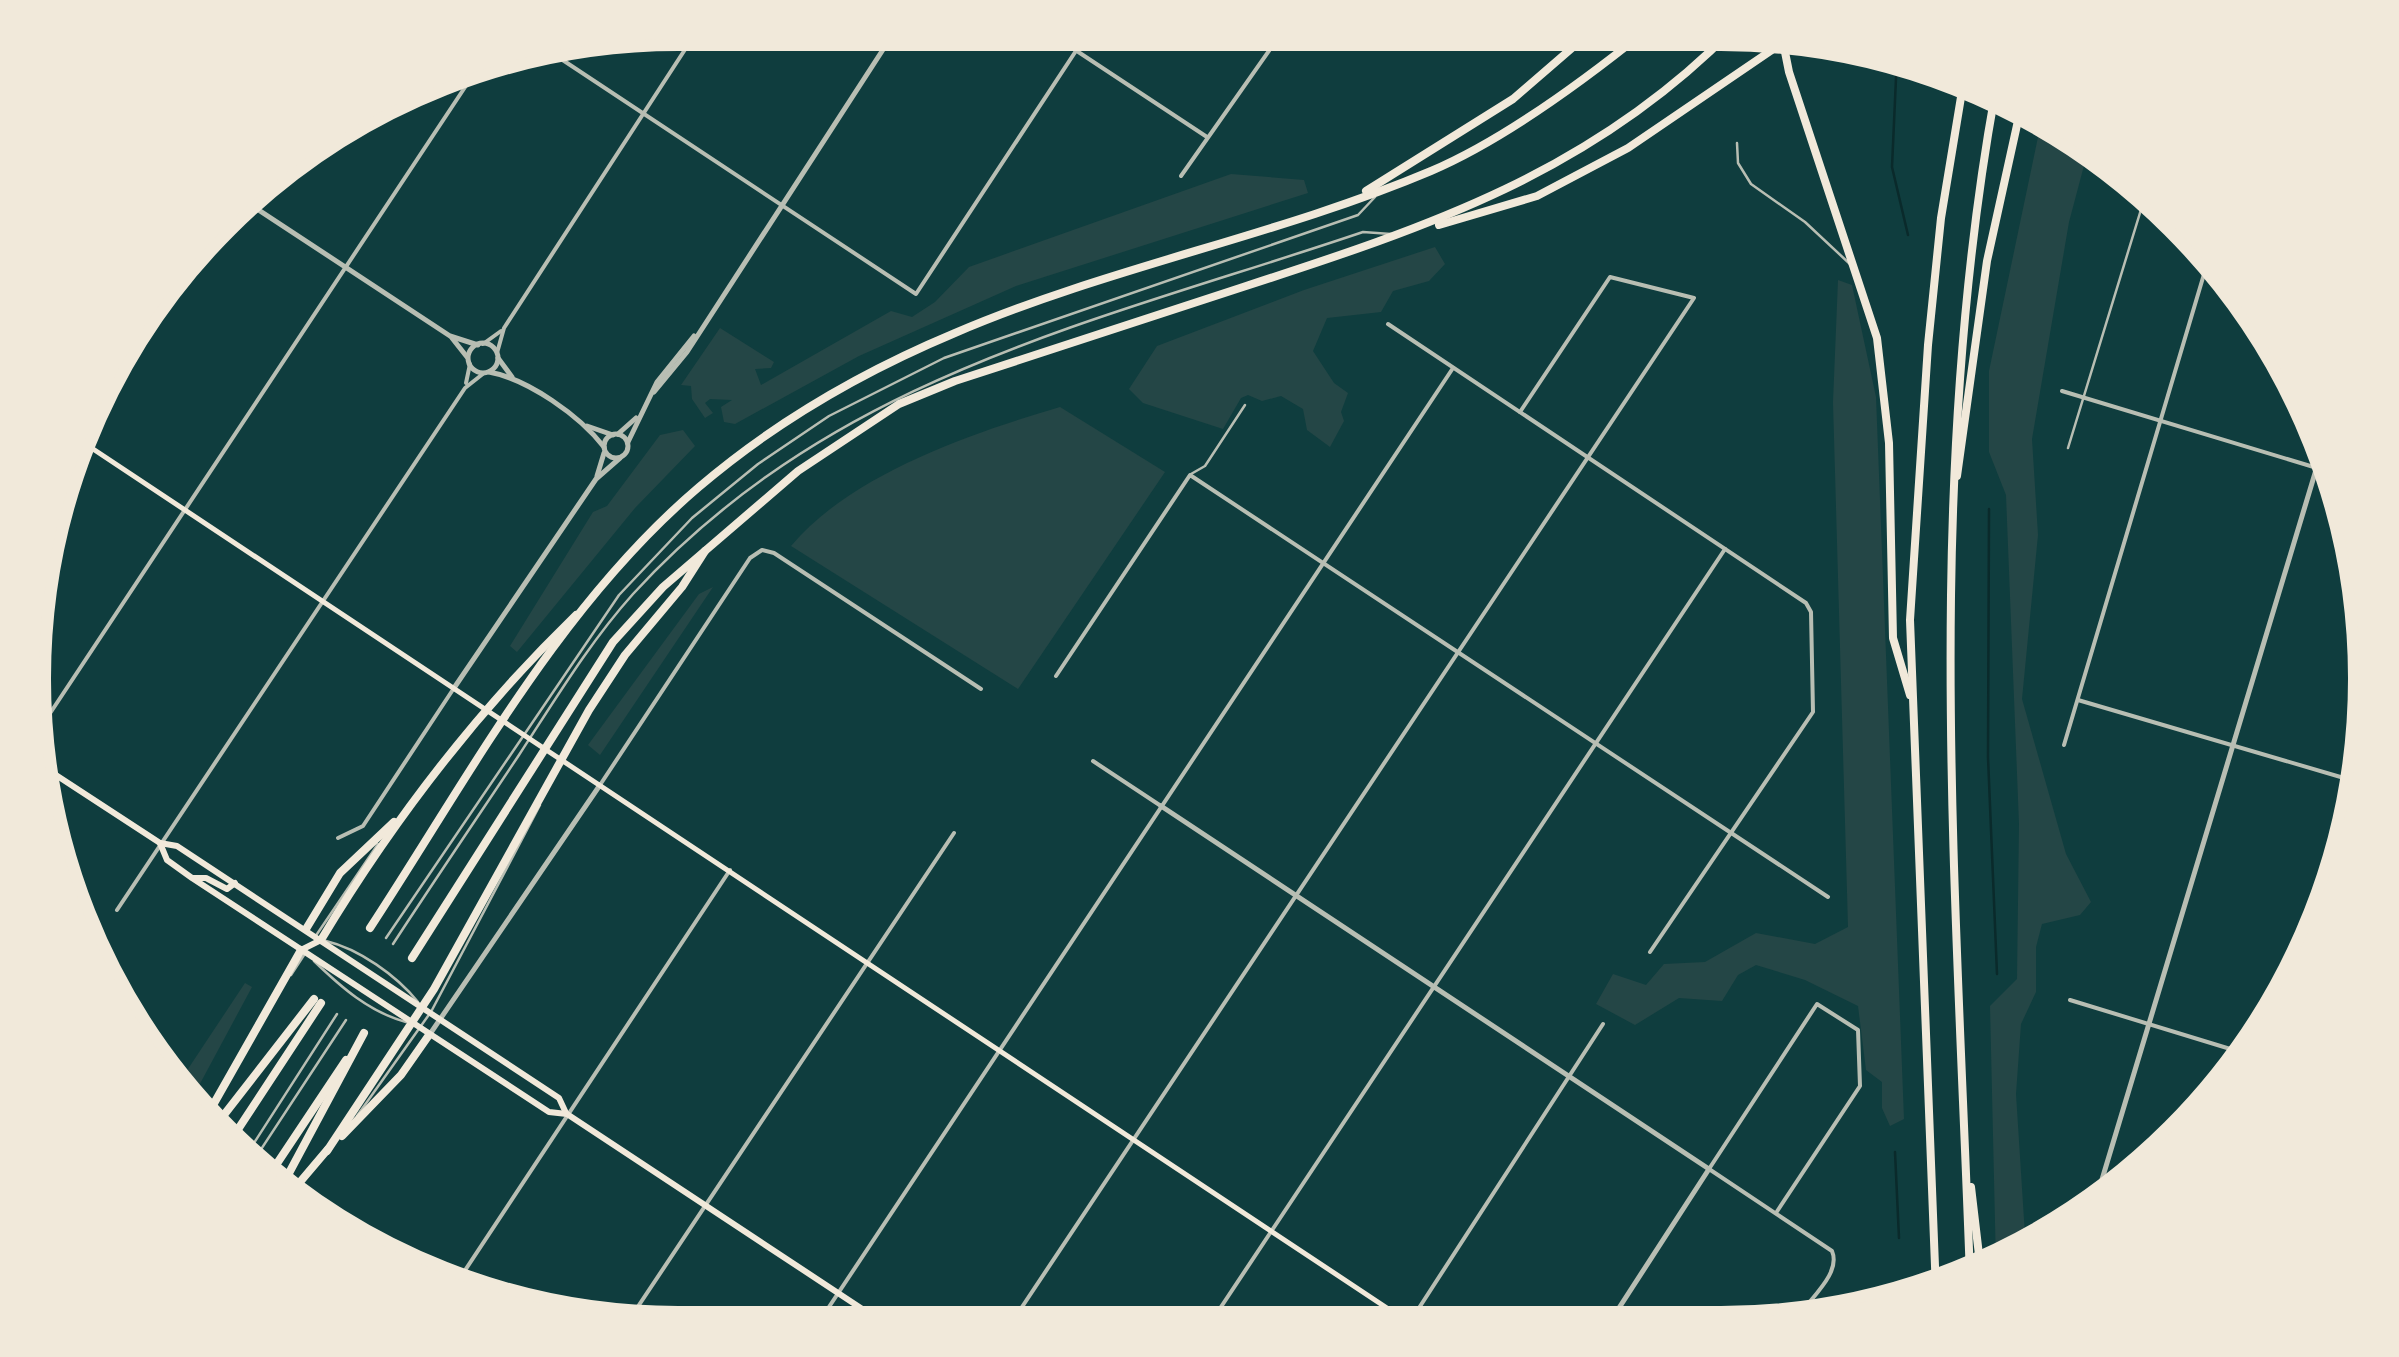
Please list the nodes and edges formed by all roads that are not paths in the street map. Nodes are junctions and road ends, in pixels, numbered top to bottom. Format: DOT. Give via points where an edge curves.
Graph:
graph roads {
  1 [pos="688,45"];
  2 [pos="886,45"];
  3 [pos="1068,45"];
  4 [pos="1079,45"];
  5 [pos="1273,45"];
  6 [pos="1575,45"];
  7 [pos="1627,45"];
  8 [pos="1715,45"];
  9 [pos="1776,47"];
  10 [pos="1785,48"];
  11 [pos="1076,50"];
  12 [pos="557,57"];
  13 [pos="469,81"];
  14 [pos="1962,93"];
  15 [pos="1994,107"];
  16 [pos="642,113"];
  17 [pos="2018,120"];
  18 [pos="1207,137"];
  19 [pos="1737,143"];
  20 [pos="1181,176"];
  21 [pos="1384,189"];
  22 [pos="1350,202"];
  23 [pos="781,204"];
  24 [pos="2142,206"];
  25 [pos="255,208"];
  26 [pos="1406,234"];
  27 [pos="345,268"];
  28 [pos="2205,271"];
  29 [pos="1859,273"];
  30 [pos="1388,324"];
  31 [pos="504,328"];
  32 [pos="450,336"];
  33 [pos="480,344"];
  34 [pos="498,356"];
  35 [pos="469,361"];
  36 [pos="1453,368"];
  37 [pos="486,373"];
  38 [pos="514,379"];
  39 [pos="464,388"];
  40 [pos="2062,391"];
  41 [pos="2084,397"];
  42 [pos="1245,405"];
  43 [pos="1520,412"];
  44 [pos="638,416"];
  45 [pos="2161,421"];
  46 [pos="584,425"];
  47 [pos="615,434"];
  48 [pos="628,442"];
  49 [pos="89,446"];
  50 [pos="605,448"];
  51 [pos="2068,448"];
  52 [pos="620,458"];
  53 [pos="1589,458"];
  54 [pos="2317,468"];
  55 [pos="1190,475"];
  56 [pos="596,479"];
  57 [pos="185,509"];
  58 [pos="1950,530"];
  59 [pos="712,540"];
  60 [pos="1724,549"];
  61 [pos="1322,562"];
  62 [pos="600,590"];
  63 [pos="320,600"];
  64 [pos="1459,653"];
  65 [pos="1056,676"];
  66 [pos="454,688"];
  67 [pos="982,689"];
  68 [pos="2077,700"];
  69 [pos="1914,706"];
  70 [pos="46,719"];
  71 [pos="1595,743"];
  72 [pos="2064,745"];
  73 [pos="2232,745"];
  74 [pos="1094,761"];
  75 [pos="52,772"];
  76 [pos="2346,779"];
  77 [pos="600,784"];
  78 [pos="544,794"];
  79 [pos="1161,806"];
  80 [pos="402,816"];
  81 [pos="954,833"];
  82 [pos="1731,833"];
  83 [pos="338,838"];
  84 [pos="160,843"];
  85 [pos="730,870"];
  86 [pos="192,878"];
  87 [pos="235,883"];
  88 [pos="1297,896"];
  89 [pos="1828,897"];
  90 [pos="117,910"];
  91 [pos="370,928"];
  92 [pos="306,929"];
  93 [pos="318,938"];
  94 [pos="386,938"];
  95 [pos="394,944"];
  96 [pos="306,950"];
  97 [pos="1650,952"];
  98 [pos="412,958"];
  99 [pos="867,962"];
  100 [pos="1433,986"];
  101 [pos="2070,1000"];
  102 [pos="422,1006"];
  103 [pos="430,1012"];
  104 [pos="337,1014"];
  105 [pos="346,1020"];
  106 [pos="441,1020"];
  107 [pos="1603,1024"];
  108 [pos="2147,1024"];
  109 [pos="415,1026"];
  110 [pos="430,1035"];
  111 [pos="1000,1050"];
  112 [pos="2233,1050"];
  113 [pos="1568,1076"];
  114 [pos="214,1108"];
  115 [pos="567,1114"];
  116 [pos="223,1117"];
  117 [pos="1964,1127"];
  118 [pos="236,1131"];
  119 [pos="1135,1139"];
  120 [pos="253,1147"];
  121 [pos="326,1151"];
  122 [pos="258,1152"];
  123 [pos="275,1166"];
  124 [pos="1708,1169"];
  125 [pos="287,1176"];
  126 [pos="298,1184"];
  127 [pos="2100,1185"];
  128 [pos="704,1204"];
  129 [pos="1776,1214"];
  130 [pos="1272,1230"];
  131 [pos="1978,1257"];
  132 [pos="1969,1261"];
  133 [pos="463,1274"];
  134 [pos="1934,1274"];
  135 [pos="839,1293"];
  136 [pos="1804,1307"];
  137 [pos="635,1311"];
  138 [pos="826,1312"];
  139 [pos="868,1312"];
  140 [pos="1019,1312"];
  141 [pos="1218,1312"];
  142 [pos="1389,1312"];
  143 [pos="1415,1312"];
  144 [pos="1616,1312"];
  1 -- 16 [label="street"];
  2 -- 23 [label="street"];
  3 -- 11 [label="street"];
  4 -- 11 [label="street"];
  5 -- 18 [label="street"];
  6 -- 22 [label="highway" via="1513,99"];
  7 -- 21 [label="highway" via="1557,98 1435,170"];
  8 -- 26 [label="highway" via="1599,139 1536,177"];
  9 -- 26 [label="highway" via="1628,148 1537,196"];
  10 -- 29 [label="highway"];
  11 -- 18 [label="street"];
  11 -- 23 [label="street" via="916,294"];
  12 -- 16 [label="street"];
  13 -- 27 [label="street"];
  14 -- 69 [label="highway" via="1928,346 1910,620"];
  15 -- 58 [label="highway" via="1965,290"];
  16 -- 23 [label="street"];
  16 -- 31 [label="street"];
  17 -- 58 [label="highway" via="1987,261"];
  18 -- 20 [label="street"];
  19 -- 29 [label="lane" via="1738,164 1751,184 1805,222"];
  21 -- 22 [label="highway"];
  21 -- 94 [label="lane" via="1358,215 914,371 758,464 692,518 619,596"];
  22 -- 62 [label="highway" via="1001,316 898,359 738,456"];
  23 -- 44 [label="street"];
  24 -- 41 [label="lane"];
  25 -- 27 [label="street"];
  26 -- 59 [label="highway" via="900,404 798,471"];
  26 -- 95 [label="lane" via="1363,232 966,365 859,416 762,476 662,564 607,627"];
  27 -- 32 [label="street"];
  27 -- 57 [label="street"];
  28 -- 45 [label="street"];
  29 -- 69 [label="highway" via="1886,397 1893,638"];
  30 -- 36 [label="street"];
  31 -- 33 [label="street"];
  31 -- 34 [label="street"];
  32 -- 33 [label="street"];
  32 -- 35 [label="street"];
  33 -- 34 [label="street"];
  33 -- 35 [label="street"];
  34 -- 37 [label="street"];
  34 -- 38 [label="street"];
  35 -- 37 [label="street"];
  35 -- 39 [label="street"];
  36 -- 43 [label="street"];
  36 -- 61 [label="street"];
  37 -- 38 [label="street"];
  37 -- 39 [label="street"];
  38 -- 46 [label="street"];
  39 -- 63 [label="street"];
  40 -- 41 [label="street"];
  41 -- 45 [label="street"];
  41 -- 51 [label="lane"];
  42 -- 55 [label="lane" via="1205,466"];
  43 -- 53 [label="street"];
  43 -- 53 [label="street" via="1610,277 1694,298"];
  44 -- 47 [label="street"];
  44 -- 48 [label="street"];
  45 -- 54 [label="street"];
  45 -- 68 [label="street"];
  46 -- 47 [label="street"];
  46 -- 50 [label="street"];
  47 -- 48 [label="street"];
  47 -- 50 [label="street"];
  48 -- 52 [label="street"];
  49 -- 57 [label="main road"];
  50 -- 52 [label="street"];
  50 -- 56 [label="street"];
  52 -- 56 [label="street"];
  53 -- 60 [label="street"];
  53 -- 64 [label="street"];
  54 -- 73 [label="street"];
  55 -- 61 [label="street"];
  55 -- 65 [label="street"];
  56 -- 66 [label="street"];
  57 -- 63 [label="main road"];
  57 -- 70 [label="street"];
  58 -- 117 [label="highway"];
  59 -- 78 [label="highway" via="624,655"];
  59 -- 98 [label="highway" via="613,642"];
  60 -- 71 [label="street"];
  60 -- 82 [label="street" via="1811,612 1813,712"];
  61 -- 64 [label="street"];
  61 -- 79 [label="street"];
  62 -- 80 [label="highway" via="516,673"];
  62 -- 91 [label="highway" via="548,656"];
  63 -- 66 [label="main road"];
  63 -- 84 [label="street"];
  64 -- 71 [label="street"];
  64 -- 88 [label="street"];
  66 -- 77 [label="main road"];
  66 -- 83 [label="street" via="363,826"];
  67 -- 77 [label="street" via="762,550 750,558"];
  68 -- 72 [label="street"];
  68 -- 73 [label="street"];
  69 -- 134 [label="highway"];
  71 -- 82 [label="street"];
  71 -- 100 [label="street"];
  73 -- 76 [label="street"];
  73 -- 108 [label="street"];
  74 -- 79 [label="street"];
  75 -- 84 [label="main road"];
  77 -- 85 [label="main road"];
  77 -- 106 [label="street"];
  78 -- 102 [label="highway"];
  78 -- 103 [label="lane"];
  79 -- 88 [label="street"];
  79 -- 111 [label="street"];
  80 -- 92 [label="highway" via="340,874"];
  80 -- 93 [label="highway"];
  81 -- 99 [label="street"];
  82 -- 89 [label="street"];
  82 -- 97 [label="street"];
  84 -- 86 [label="main road" via="167,860"];
  84 -- 87 [label="main road" via="177,846"];
  84 -- 90 [label="street"];
  85 -- 99 [label="main road"];
  85 -- 115 [label="street"];
  86 -- 87 [label="main road" via="227,888"];
  86 -- 96 [label="main road"];
  87 -- 92 [label="main road"];
  88 -- 100 [label="street"];
  88 -- 119 [label="street"];
  92 -- 93 [label="main road"];
  93 -- 96 [label="main road"];
  93 -- 102 [label="main road"];
  96 -- 109 [label="main road"];
  96 -- 114 [label="highway"];
  99 -- 111 [label="main road"];
  99 -- 128 [label="street"];
  100 -- 113 [label="street"];
  100 -- 130 [label="street"];
  101 -- 108 [label="street"];
  102 -- 103 [label="main road"];
  102 -- 109 [label="highway"];
  103 -- 106 [label="main road"];
  103 -- 109 [label="lane"];
  104 -- 120 [label="lane"];
  105 -- 122 [label="lane"];
  106 -- 110 [label="street"];
  106 -- 115 [label="main road" via="560,1098"];
  107 -- 113 [label="street"];
  108 -- 112 [label="street"];
  108 -- 127 [label="street"];
  109 -- 110 [label="main road"];
  109 -- 121 [label="highway"];
  110 -- 115 [label="main road" via="549,1112"];
  110 -- 121 [label="highway" via="400,1076"];
  111 -- 119 [label="main road"];
  111 -- 135 [label="street"];
  113 -- 124 [label="street"];
  113 -- 143 [label="street"];
  115 -- 128 [label="main road"];
  115 -- 133 [label="street"];
  116 -- 118 [label="highway" via="317,1001"];
  117 -- 131 [label="highway"];
  117 -- 132 [label="highway"];
  119 -- 130 [label="main road"];
  119 -- 140 [label="street"];
  121 -- 126 [label="highway"];
  123 -- 125 [label="highway" via="364,1033"];
  124 -- 129 [label="street"];
  124 -- 129 [label="street" via="1818,1004 1858,1030 1860,1086"];
  124 -- 144 [label="street"];
  128 -- 135 [label="main road"];
  128 -- 137 [label="street"];
  129 -- 136 [label="street" via="1835,1258 1831,1275"];
  130 -- 141 [label="street"];
  130 -- 142 [label="main road"];
  135 -- 138 [label="street"];
  135 -- 139 [label="main road"];
}
